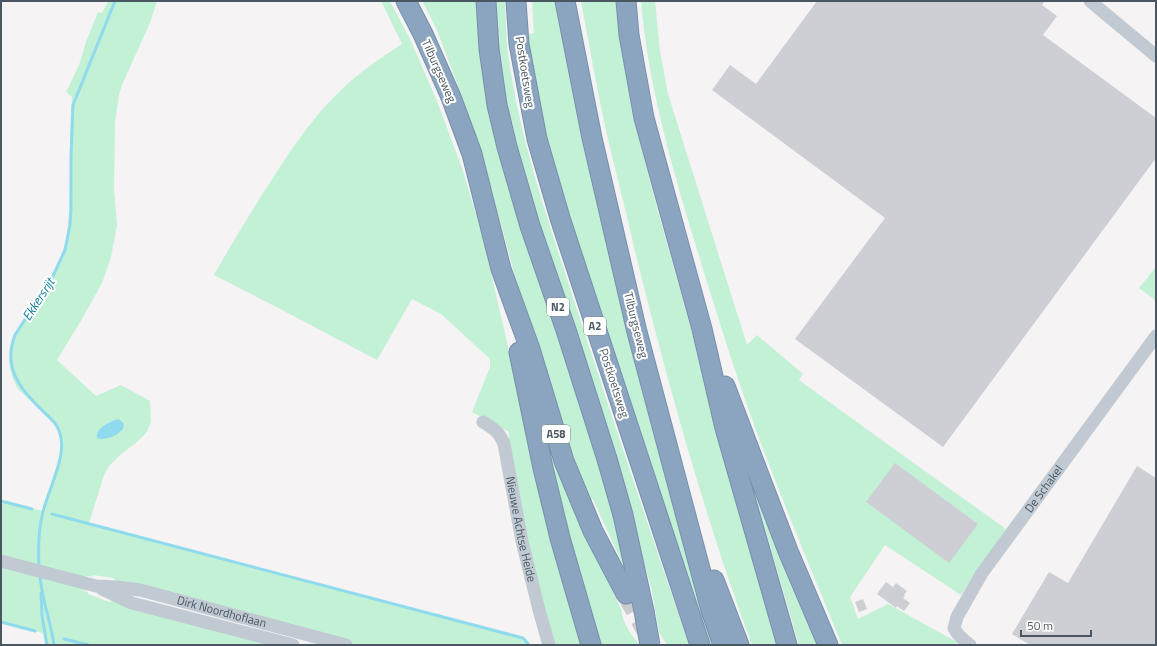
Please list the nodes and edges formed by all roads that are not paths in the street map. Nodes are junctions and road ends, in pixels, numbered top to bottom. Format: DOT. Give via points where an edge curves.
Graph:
graph roads {
  1 [pos="406,1"];
  2 [pos="486,1"];
  3 [pos="516,1"];
  4 [pos="565,1"];
  5 [pos="626,1"];
  6 [pos="1090,1"];
  7 [pos="1156,56"];
  8 [pos="501,269"];
  9 [pos="702,329"];
  10 [pos="1156,336"];
  11 [pos="482,422"];
  12 [pos="677,481"];
  13 [pos="1,561"];
  14 [pos="96,586"];
  15 [pos="626,594"];
  16 [pos="293,645"];
  17 [pos="346,645"];
  18 [pos="549,645"];
  19 [pos="592,645"];
  20 [pos="650,645"];
  21 [pos="700,645"];
  22 [pos="723,645"];
  23 [pos="739,645"];
  24 [pos="786,645"];
  25 [pos="828,645"];
  26 [pos="970,645"];
  1 -- 8 [label="highway, Tilburgseweg / A58" via="452,97 472,154"];
  2 -- 20 [label="highway, N2, bridge" via="489,49 497,105 507,148 609,466 623,515"];
  3 -- 21 [label="highway, Postkoetsweg / A2" via="519,44 537,138 560,218"];
  4 -- 12 [label="highway, Tilburgseweg" via="592,138 635,325"];
  5 -- 9 [label="highway" via="629,35 644,118"];
  6 -- 7 [label="street"];
  8 -- 15 [label="highway, Tilburgseweg / A58" via="530,349 564,461 593,531"];
  8 -- 19 [label="highway, A58" via="560,538"];
  9 -- 24 [label="highway" via="725,428"];
  9 -- 25 [label="highway" via="788,551"];
  10 -- 26 [label="street, De Schakel" via="982,573 957,617 954,628"];
  11 -- 18 [label="street, Nieuwe Achtse Heide" via="495,429 504,444 522,541"];
  12 -- 22 [label="highway, Tilburgseweg" via="711,610"];
  12 -- 23 [label="highway"];
  13 -- 14 [label="street, Dirk Noordhoflaan"];
  14 -- 16 [label="street, Dirk Noordhoflaan" via="132,602"];
  14 -- 17 [label="street, Dirk Noordhoflaan" via="140,590"];
}
